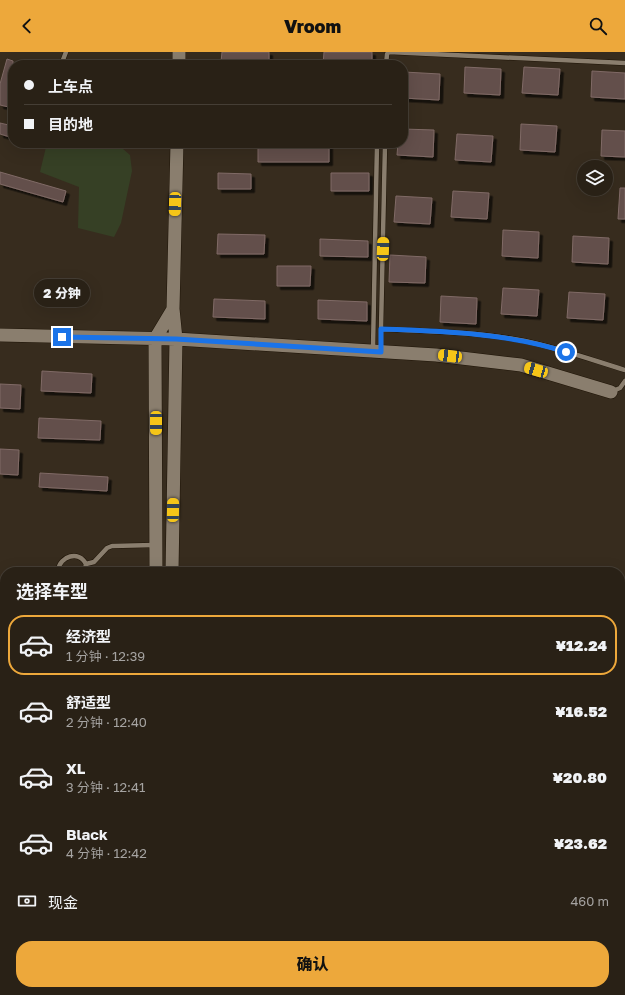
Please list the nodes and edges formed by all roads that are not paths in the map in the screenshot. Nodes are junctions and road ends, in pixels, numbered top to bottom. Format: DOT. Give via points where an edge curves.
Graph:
graph roads {
  1 [pos="386,60"];
  2 [pos="625,63"];
  3 [pos="177,148"];
  4 [pos="377,148"];
  5 [pos="385,148"];
  6 [pos="172,310"];
  7 [pos="381,329"];
  8 [pos="0,335"];
  9 [pos="155,339"];
  10 [pos="176,339"];
  11 [pos="377,351"];
  12 [pos="625,370"];
  13 [pos="625,381"];
  14 [pos="611,392"];
  15 [pos="156,546"];
  16 [pos="86,564"];
  17 [pos="59,567"];
  18 [pos="85,567"];
  19 [pos="156,567"];
  20 [pos="172,567"];
  1 -- 2 [label="lane" via="389,52"];
  3 -- 6 [label="main road"];
  4 -- 11 [label="lane"];
  5 -- 7 [label="lane"];
  6 -- 9 [label="main road"];
  6 -- 10 [label="main road"];
  7 -- 11 [label="lane"];
  7 -- 12 [label="lane" via="462,333 523,341 552,347"];
  8 -- 9 [label="main road"];
  9 -- 10 [label="main road"];
  9 -- 15 [label="main road"];
  10 -- 11 [label="main road"];
  10 -- 20 [label="main road"];
  11 -- 14 [label="main road" via="436,355 521,366"];
  13 -- 14 [label="lane" via="620,388"];
  15 -- 16 [label="lane" via="112,546 94,562"];
  15 -- 19 [label="main road"];
  16 -- 17 [label="lane" via="84,559 70,556"];
  16 -- 18 [label="lane"];
}
